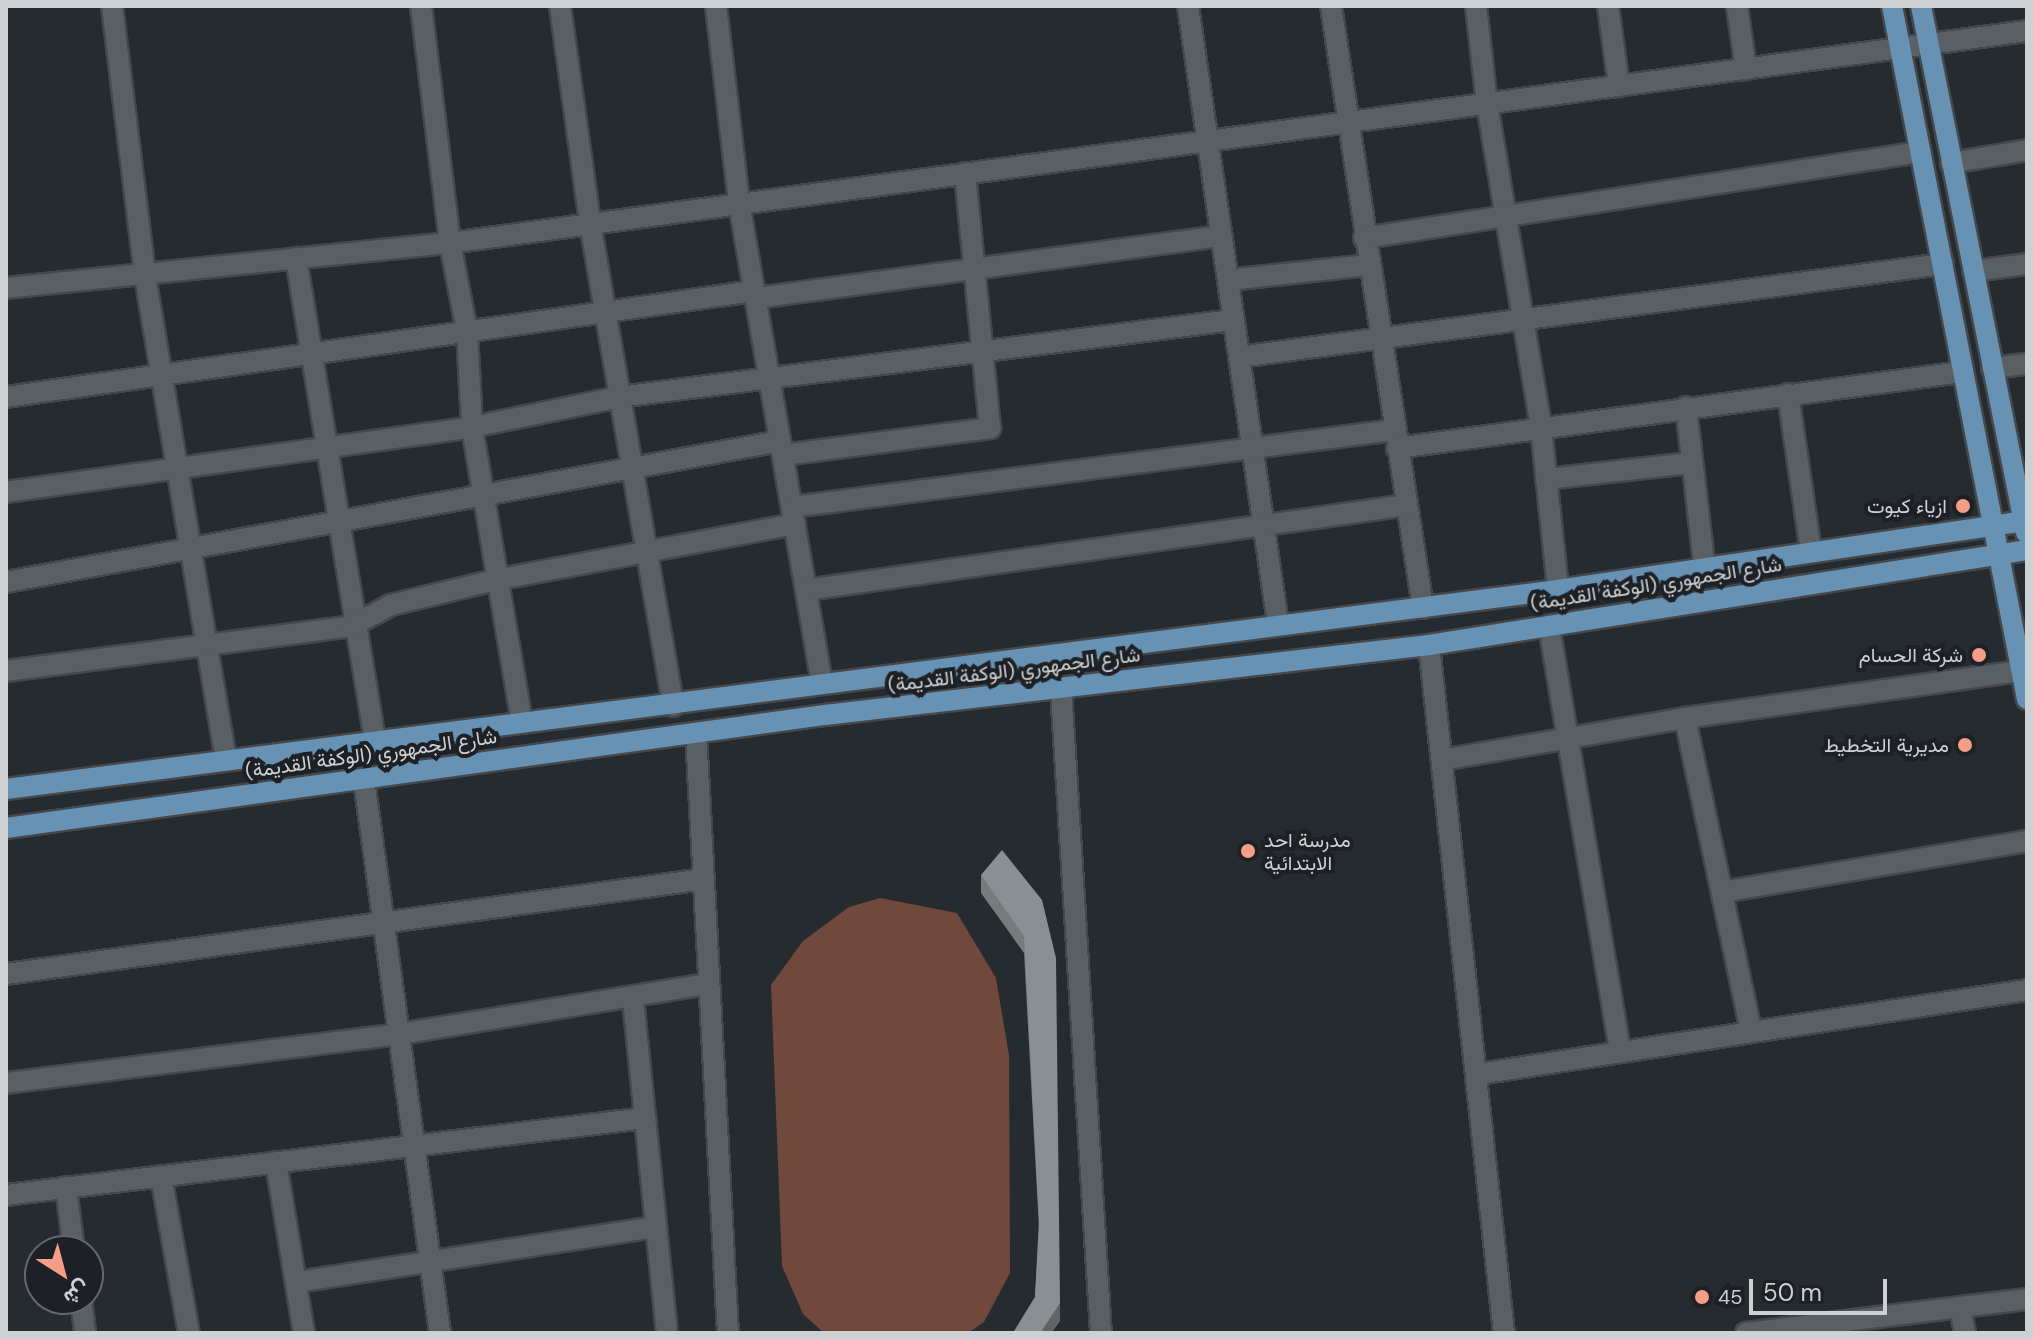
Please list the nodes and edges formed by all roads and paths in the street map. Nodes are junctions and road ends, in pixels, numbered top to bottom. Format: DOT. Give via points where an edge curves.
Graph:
graph roads {
  1 [pos="112,6"];
  2 [pos="421,6"];
  3 [pos="560,6"];
  4 [pos="716,6"];
  5 [pos="1188,6"];
  6 [pos="1331,6"];
  7 [pos="1476,6"];
  8 [pos="1608,6"];
  9 [pos="1737,6"];
  10 [pos="1892,6"];
  11 [pos="1921,6"];
  12 [pos="2027,31"];
  13 [pos="1927,45"];
  14 [pos="1900,49"];
  15 [pos="1746,69"];
  16 [pos="1619,86"];
  17 [pos="1487,104"];
  18 [pos="1346,122"];
  19 [pos="1207,141"];
  20 [pos="2027,150"];
  21 [pos="1920,152"];
  22 [pos="1951,163"];
  23 [pos="965,173"];
  24 [pos="739,203"];
  25 [pos="1506,217"];
  26 [pos="590,223"];
  27 [pos="1221,236"];
  28 [pos="1364,238"];
  29 [pos="450,243"];
  30 [pos="296,258"];
  31 [pos="1943,264"];
  32 [pos="2027,264"];
  33 [pos="1368,265"];
  34 [pos="979,268"];
  35 [pos="1973,271"];
  36 [pos="145,276"];
  37 [pos="1228,280"];
  38 [pos="6,288"];
  39 [pos="755,294"];
  40 [pos="605,312"];
  41 [pos="1233,320"];
  42 [pos="1523,322"];
  43 [pos="467,331"];
  44 [pos="1380,338"];
  45 [pos="986,351"];
  46 [pos="311,354"];
  47 [pos="1239,357"];
  48 [pos="2027,364"];
  49 [pos="1992,368"];
  50 [pos="1961,372"];
  51 [pos="161,377"];
  52 [pos="769,377"];
  53 [pos="1788,394"];
  54 [pos="6,397"];
  55 [pos="619,397"];
  56 [pos="1686,407"];
  57 [pos="472,427"];
  58 [pos="1541,427"];
  59 [pos="1396,439"];
  60 [pos="326,446"];
  61 [pos="1252,446"];
  62 [pos="782,448"];
  63 [pos="1692,463"];
  64 [pos="176,468"];
  65 [pos="631,468"];
  66 [pos="1546,479"];
  67 [pos="6,492"];
  68 [pos="483,495"];
  69 [pos="1407,505"];
  70 [pos="793,515"];
  71 [pos="339,521"];
  72 [pos="1264,524"];
  73 [pos="1995,526"];
  74 [pos="2026,526"];
  75 [pos="2027,550"];
  76 [pos="190,551"];
  77 [pos="645,551"];
  78 [pos="1811,551"];
  79 [pos="2000,554"];
  80 [pos="1705,571"];
  81 [pos="495,580"];
  82 [pos="6,582"];
  83 [pos="806,590"];
  84 [pos="1558,590"];
  85 [pos="1423,608"];
  86 [pos="1362,615"];
  87 [pos="1278,624"];
  88 [pos="352,626"];
  89 [pos="1549,626"];
  90 [pos="205,645"];
  91 [pos="1429,645"];
  92 [pos="1090,649"];
  93 [pos="1367,652"];
  94 [pos="6,671"];
  95 [pos="2020,671"];
  96 [pos="822,684"];
  97 [pos="1094,685"];
  98 [pos="1061,689"];
  99 [pos="2027,699"];
  100 [pos="673,706"];
  101 [pos="1685,718"];
  102 [pos="522,723"];
  103 [pos="696,733"];
  104 [pos="1565,739"];
  105 [pos="375,740"];
  106 [pos="226,759"];
  107 [pos="1442,760"];
  108 [pos="364,780"];
  109 [pos="6,789"];
  110 [pos="7,823"];
  111 [pos="2027,841"];
  112 [pos="704,879"];
  113 [pos="1722,892"];
  114 [pos="385,925"];
  115 [pos="6,974"];
  116 [pos="709,984"];
  117 [pos="2027,990"];
  118 [pos="633,999"];
  119 [pos="1751,1032"];
  120 [pos="399,1034"];
  121 [pos="1620,1052"];
  122 [pos="1478,1074"];
  123 [pos="6,1083"];
  124 [pos="645,1118"];
  125 [pos="414,1145"];
  126 [pos="276,1162"];
  127 [pos="161,1176"];
  128 [pos="66,1187"];
  129 [pos="6,1195"];
  130 [pos="656,1227"];
  131 [pos="72,1235"];
  132 [pos="430,1262"];
  133 [pos="296,1282"];
  134 [pos="2027,1299"];
  135 [pos="1960,1309"];
  136 [pos="1805,1330"];
  137 [pos="189,1333"];
  138 [pos="304,1333"];
  139 [pos="440,1333"];
  140 [pos="667,1333"];
  141 [pos="728,1333"];
  142 [pos="1101,1333"];
  143 [pos="1504,1333"];
  144 [pos="1746,1333"];
  145 [pos="1965,1333"];
  1 -- 36 [label="street"];
  2 -- 29 [label="street"];
  3 -- 26 [label="street"];
  4 -- 24 [label="street"];
  5 -- 19 [label="street"];
  6 -- 18 [label="street"];
  7 -- 17 [label="street"];
  8 -- 16 [label="street"];
  9 -- 15 [label="street"];
  10 -- 14 [label="main road"];
  11 -- 13 [label="main road"];
  12 -- 13 [label="street"];
  13 -- 14 [label="street"];
  13 -- 22 [label="main road"];
  14 -- 15 [label="street"];
  14 -- 21 [label="main road"];
  15 -- 16 [label="street"];
  16 -- 17 [label="street"];
  17 -- 18 [label="street"];
  17 -- 25 [label="street"];
  18 -- 19 [label="street"];
  18 -- 28 [label="street"];
  19 -- 23 [label="street"];
  19 -- 27 [label="street"];
  20 -- 22 [label="street"];
  21 -- 25 [label="street"];
  21 -- 31 [label="main road"];
  22 -- 35 [label="main road"];
  23 -- 24 [label="street"];
  23 -- 34 [label="street"];
  24 -- 26 [label="street"];
  24 -- 39 [label="street"];
  25 -- 28 [label="street"];
  25 -- 42 [label="street"];
  26 -- 29 [label="street"];
  26 -- 40 [label="street"];
  27 -- 34 [label="street"];
  27 -- 37 [label="street"];
  28 -- 33 [label="street"];
  29 -- 30 [label="street"];
  29 -- 43 [label="street"];
  30 -- 36 [label="street"];
  30 -- 46 [label="street"];
  31 -- 42 [label="street"];
  31 -- 50 [label="main road"];
  32 -- 35 [label="street"];
  33 -- 37 [label="street"];
  33 -- 44 [label="street"];
  34 -- 39 [label="street"];
  34 -- 45 [label="street"];
  35 -- 49 [label="main road"];
  36 -- 38 [label="street"];
  36 -- 51 [label="street"];
  37 -- 41 [label="street"];
  39 -- 40 [label="street"];
  39 -- 52 [label="street"];
  40 -- 43 [label="street"];
  40 -- 55 [label="street"];
  41 -- 45 [label="street"];
  41 -- 47 [label="street"];
  42 -- 44 [label="street"];
  42 -- 58 [label="street"];
  43 -- 46 [label="street"];
  43 -- 57 [label="street"];
  44 -- 47 [label="street"];
  44 -- 59 [label="street"];
  45 -- 52 [label="street"];
  45 -- 62 [label="street" via="990,428"];
  46 -- 51 [label="street"];
  46 -- 60 [label="street"];
  47 -- 61 [label="street"];
  48 -- 49 [label="street"];
  49 -- 74 [label="main road"];
  50 -- 53 [label="street"];
  50 -- 73 [label="main road"];
  51 -- 54 [label="street"];
  51 -- 64 [label="street"];
  52 -- 55 [label="street"];
  52 -- 62 [label="street"];
  53 -- 56 [label="street"];
  53 -- 78 [label="street"];
  55 -- 57 [label="street"];
  55 -- 65 [label="street"];
  56 -- 58 [label="street"];
  56 -- 63 [label="street"];
  57 -- 60 [label="street"];
  57 -- 68 [label="street"];
  58 -- 59 [label="street"];
  58 -- 66 [label="street"];
  59 -- 61 [label="street"];
  59 -- 69 [label="street"];
  60 -- 64 [label="street"];
  60 -- 71 [label="street"];
  61 -- 70 [label="street"];
  61 -- 72 [label="street"];
  62 -- 65 [label="street"];
  62 -- 70 [label="street"];
  63 -- 66 [label="street"];
  63 -- 80 [label="street"];
  64 -- 67 [label="street"];
  64 -- 76 [label="street"];
  65 -- 68 [label="street"];
  65 -- 77 [label="street"];
  66 -- 84 [label="street"];
  68 -- 71 [label="street"];
  68 -- 81 [label="street"];
  69 -- 72 [label="street"];
  69 -- 85 [label="street"];
  70 -- 77 [label="street"];
  70 -- 83 [label="street"];
  71 -- 76 [label="street"];
  71 -- 88 [label="street"];
  72 -- 83 [label="street"];
  72 -- 87 [label="street"];
  73 -- 74 [label="main road, شارع الجمهوري (الوكفة القديمة)"];
  73 -- 78 [label="main road, شارع الجمهوري (الوكفة القديمة)"];
  73 -- 79 [label="main road"];
  75 -- 79 [label="main road, شارع الجمهوري (الوكفة القديمة)"];
  76 -- 82 [label="street"];
  76 -- 90 [label="street"];
  77 -- 81 [label="street"];
  77 -- 100 [label="street"];
  78 -- 80 [label="main road, شارع الجمهوري (الوكفة القديمة)"];
  79 -- 89 [label="main road, شارع الجمهوري (الوكفة القديمة)"];
  79 -- 95 [label="main road"];
  80 -- 84 [label="main road, شارع الجمهوري (الوكفة القديمة)"];
  81 -- 88 [label="street" via="391,605"];
  81 -- 102 [label="street"];
  83 -- 96 [label="street"];
  84 -- 85 [label="main road, شارع الجمهوري (الوكفة القديمة)"];
  85 -- 86 [label="main road, شارع الجمهوري (الوكفة القديمة)"];
  86 -- 87 [label="main road, شارع الجمهوري (الوكفة القديمة)"];
  86 -- 93 [label="main road"];
  87 -- 92 [label="main road, شارع الجمهوري (الوكفة القديمة)"];
  88 -- 90 [label="street"];
  88 -- 105 [label="street"];
  89 -- 91 [label="main road, شارع الجمهوري (الوكفة القديمة)"];
  89 -- 104 [label="street"];
  90 -- 94 [label="street"];
  90 -- 106 [label="street"];
  91 -- 93 [label="main road, شارع الجمهوري (الوكفة القديمة)"];
  91 -- 107 [label="street"];
  92 -- 96 [label="main road, شارع الجمهوري (الوكفة القديمة)"];
  92 -- 97 [label="main road"];
  93 -- 97 [label="main road, شارع الجمهوري (الوكفة القديمة)"];
  95 -- 99 [label="main road"];
  95 -- 101 [label="street"];
  96 -- 100 [label="main road, شارع الجمهوري (الوكفة القديمة)"];
  97 -- 98 [label="main road, شارع الجمهوري (الوكفة القديمة)"];
  98 -- 103 [label="main road, شارع الجمهوري (الوكفة القديمة)"];
  98 -- 142 [label="street"];
  100 -- 102 [label="main road, شارع الجمهوري (الوكفة القديمة)"];
  101 -- 104 [label="street"];
  101 -- 113 [label="street"];
  102 -- 105 [label="main road, شارع الجمهوري (الوكفة القديمة)"];
  103 -- 108 [label="main road, شارع الجمهوري (الوكفة القديمة)"];
  103 -- 112 [label="street"];
  104 -- 107 [label="street"];
  104 -- 121 [label="street"];
  105 -- 106 [label="main road, شارع الجمهوري (الوكفة القديمة)"];
  106 -- 109 [label="main road, شارع الجمهوري (الوكفة القديمة)"];
  107 -- 122 [label="street"];
  108 -- 110 [label="main road, شارع الجمهوري (الوكفة القديمة)"];
  108 -- 114 [label="street"];
  111 -- 113 [label="street"];
  112 -- 114 [label="street"];
  112 -- 116 [label="street"];
  113 -- 119 [label="street"];
  114 -- 115 [label="street"];
  114 -- 120 [label="street"];
  116 -- 118 [label="street"];
  116 -- 141 [label="street"];
  117 -- 119 [label="street"];
  118 -- 120 [label="street"];
  118 -- 124 [label="street"];
  119 -- 121 [label="street"];
  120 -- 123 [label="street"];
  120 -- 125 [label="street"];
  121 -- 122 [label="street"];
  122 -- 143 [label="street"];
  124 -- 125 [label="street"];
  124 -- 130 [label="street"];
  125 -- 126 [label="street"];
  125 -- 132 [label="street"];
  126 -- 127 [label="street"];
  126 -- 133 [label="street"];
  127 -- 128 [label="street"];
  127 -- 137 [label="street"];
  128 -- 129 [label="street"];
  128 -- 131 [label="street"];
  130 -- 132 [label="street"];
  130 -- 140 [label="street"];
  132 -- 133 [label="street"];
  132 -- 139 [label="street"];
  133 -- 138 [label="street"];
  134 -- 135 [label="street"];
  135 -- 136 [label="street"];
  135 -- 145 [label="street"];
  136 -- 144 [label="street"];
}
